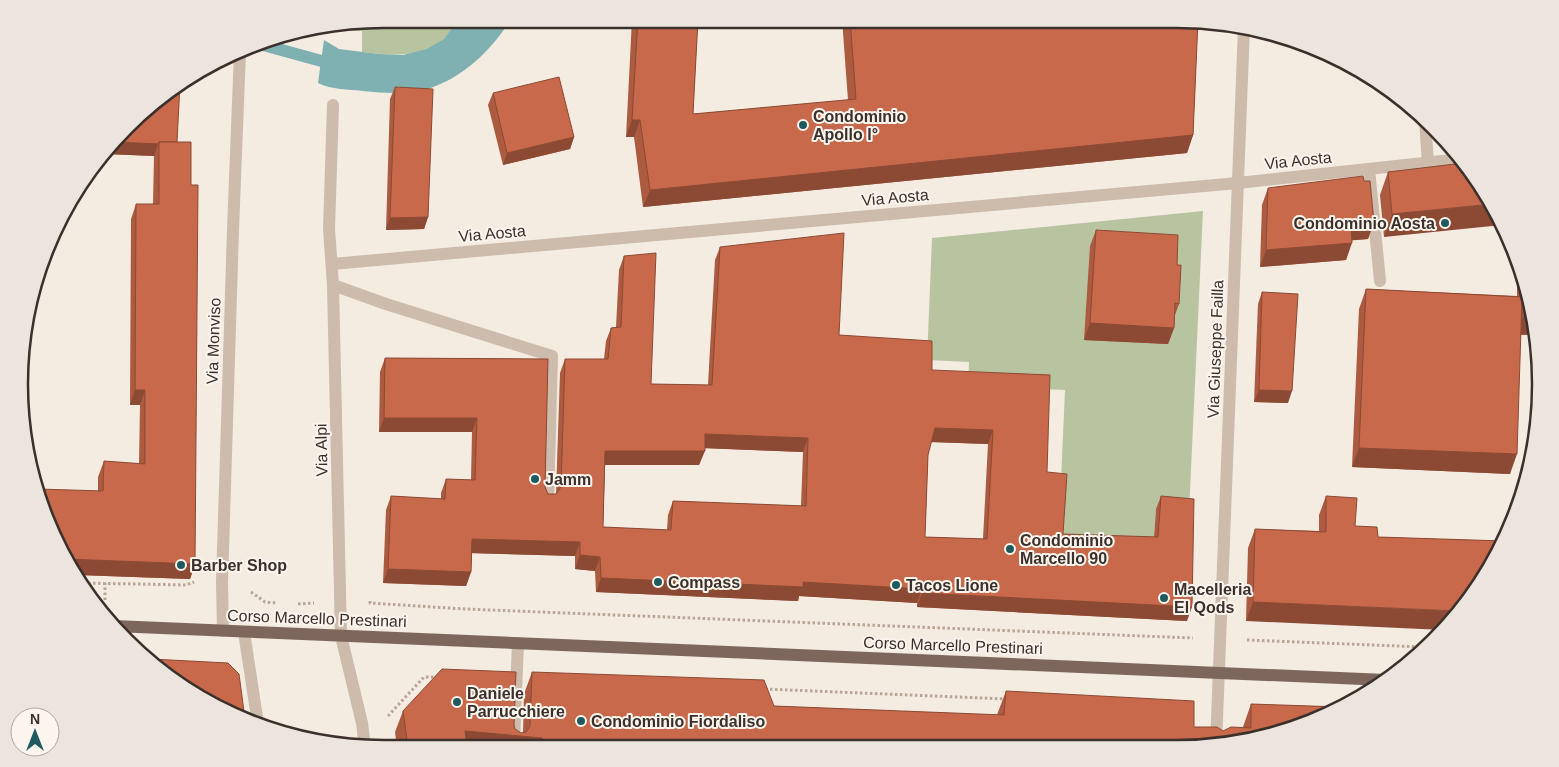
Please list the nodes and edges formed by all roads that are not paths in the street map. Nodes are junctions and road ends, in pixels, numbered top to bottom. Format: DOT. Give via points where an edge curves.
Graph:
graph roads {
  1 [pos="1244,34"];
  2 [pos="240,58"];
  3 [pos="333,105"];
  4 [pos="1426,131"];
  5 [pos="1452,160"];
  6 [pos="1428,163"];
  7 [pos="1369,169"];
  8 [pos="1238,182"];
  9 [pos="332,264"];
  10 [pos="1380,281"];
  11 [pos="333,285"];
  12 [pos="548,502"];
  13 [pos="124,626"];
  14 [pos="223,631"];
  15 [pos="244,632"];
  16 [pos="341,636"];
  17 [pos="518,643"];
  18 [pos="1220,672"];
  19 [pos="1374,679"];
  20 [pos="257,716"];
  21 [pos="1216,737"];
  22 [pos="364,739"];
  23 [pos="514,740"];
  1 -- 8 [label="street, Via Giuseppe Failla"];
  2 -- 14 [label="street, Via Monviso"];
  3 -- 9 [label="street, Via Alpi" via="329,229"];
  4 -- 6 [label="street"];
  5 -- 6 [label="street, Via Aosta"];
  6 -- 7 [label="street, Via Aosta"];
  7 -- 8 [label="street, Via Aosta"];
  7 -- 10 [label="street"];
  8 -- 9 [label="street, Via Aosta"];
  8 -- 18 [label="street, Via Giuseppe Failla"];
  9 -- 11 [label="street, Via Alpi"];
  11 -- 12 [label="street" via="552,356"];
  11 -- 16 [label="street, Via Alpi"];
  13 -- 14 [label="main road, Corso Marcello Prestinari"];
  14 -- 15 [label="main road, Corso Marcello Prestinari"];
  15 -- 16 [label="main road, Corso Marcello Prestinari"];
  15 -- 20 [label="street"];
  16 -- 17 [label="main road, Corso Marcello Prestinari"];
  16 -- 22 [label="street, Via Alpi"];
  17 -- 18 [label="main road, Corso Marcello Prestinari"];
  17 -- 23 [label="street"];
  18 -- 19 [label="main road, Corso Marcello Prestinari"];
  18 -- 21 [label="street, Via Giuseppe Failla"];
}
